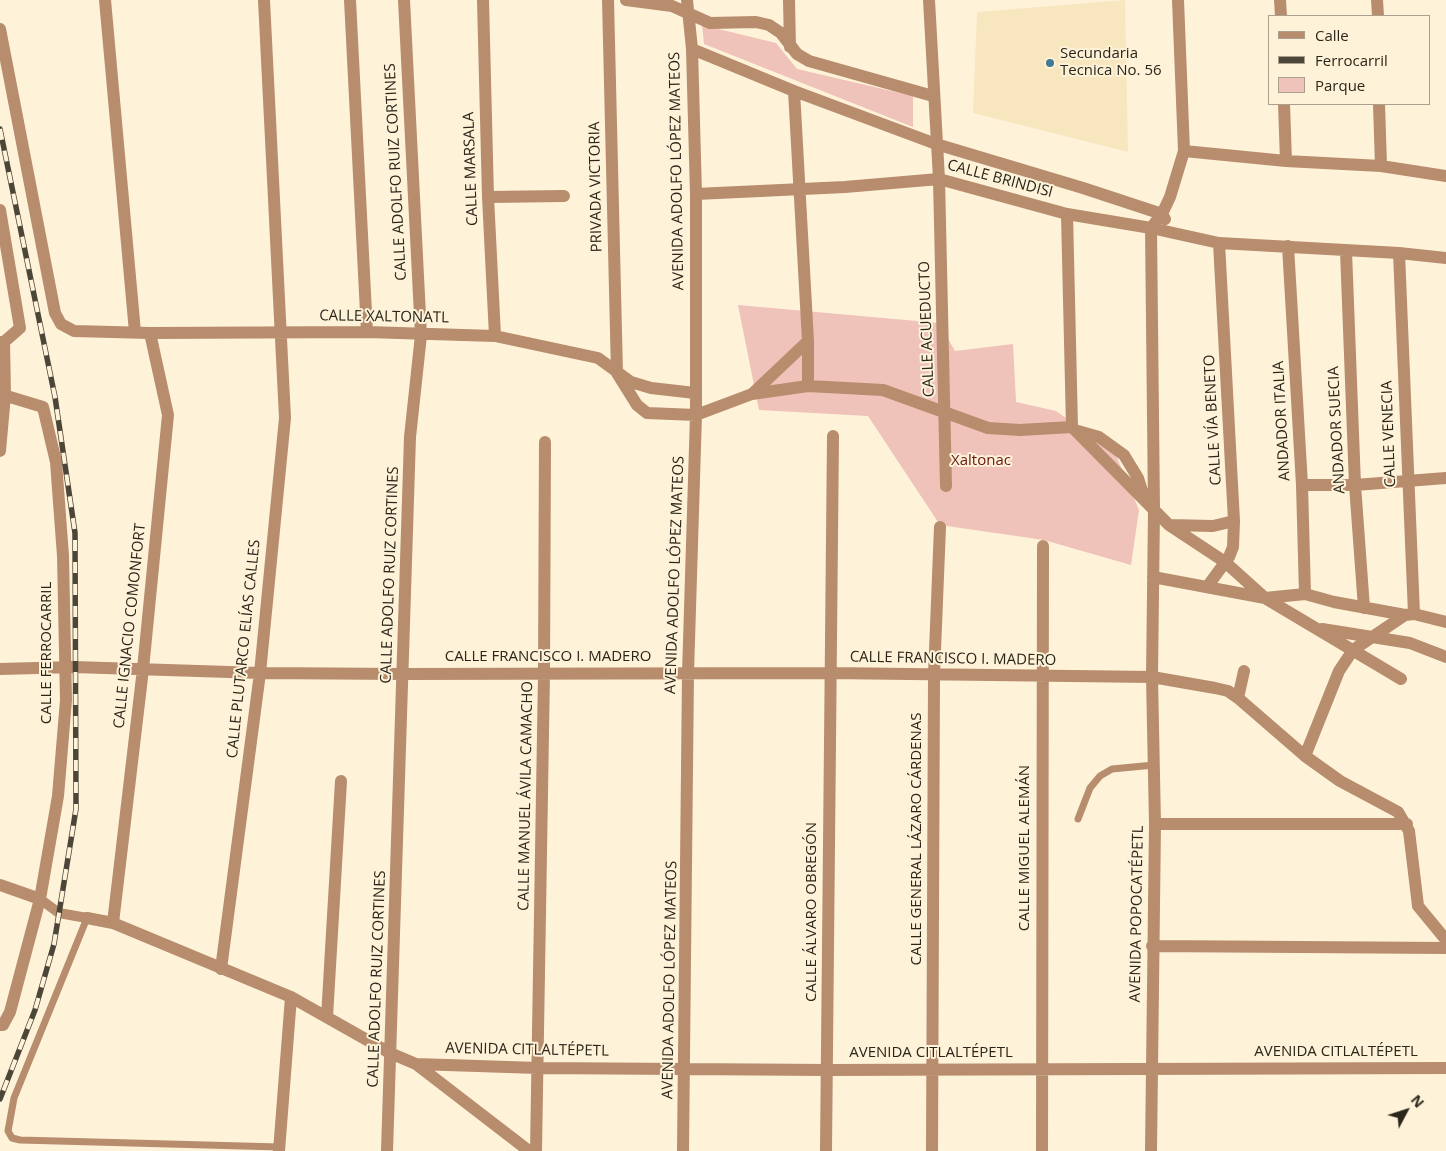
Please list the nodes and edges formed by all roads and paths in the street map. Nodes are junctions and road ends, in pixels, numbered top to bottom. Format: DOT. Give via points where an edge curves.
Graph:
graph roads {
  1 [pos="105,0"];
  2 [pos="264,0"];
  3 [pos="350,0"];
  4 [pos="404,0"];
  5 [pos="483,0"];
  6 [pos="608,0"];
  7 [pos="626,0"];
  8 [pos="687,0"];
  9 [pos="789,0"];
  10 [pos="929,0"];
  11 [pos="1178,0"];
  12 [pos="1280,0"];
  13 [pos="1377,0"];
  14 [pos="688,15"];
  15 [pos="1281,15"];
  16 [pos="1378,15"];
  17 [pos="0,28"];
  18 [pos="790,48"];
  19 [pos="692,49"];
  20 [pos="794,92"];
  21 [pos="933,96"];
  22 [pos="1284,105"];
  23 [pos="1380,105"];
  24 [pos="936,144"];
  25 [pos="1184,151"];
  26 [pos="1286,161"];
  27 [pos="1381,166"];
  28 [pos="1446,176"];
  29 [pos="938,179"];
  30 [pos="799,189"];
  31 [pos="696,194"];
  32 [pos="564,196"];
  33 [pos="488,197"];
  34 [pos="0,210"];
  35 [pos="1067,214"];
  36 [pos="1162,214"];
  37 [pos="1151,228"];
  38 [pos="1174,232"];
  39 [pos="1219,243"];
  40 [pos="1288,246"];
  41 [pos="1346,251"];
  42 [pos="1398,253"];
  43 [pos="1446,258"];
  44 [pos="135,332"];
  45 [pos="282,332"];
  46 [pos="366,332"];
  47 [pos="150,333"];
  48 [pos="421,335"];
  49 [pos="495,336"];
  50 [pos="808,341"];
  51 [pos="2,342"];
  52 [pos="616,372"];
  53 [pos="808,386"];
  54 [pos="695,393"];
  55 [pos="752,394"];
  56 [pos="2,395"];
  57 [pos="945,414"];
  58 [pos="696,415"];
  59 [pos="1074,428"];
  60 [pos="833,436"];
  61 [pos="545,442"];
  62 [pos="0,450"];
  63 [pos="1446,478"];
  64 [pos="1406,481"];
  65 [pos="1302,485"];
  66 [pos="1355,485"];
  67 [pos="946,486"];
  68 [pos="1154,510"];
  69 [pos="1234,521"];
  70 [pos="1169,525"];
  71 [pos="940,526"];
  72 [pos="1043,546"];
  73 [pos="1225,562"];
  74 [pos="1152,577"];
  75 [pos="1207,587"];
  76 [pos="1305,594"];
  77 [pos="1265,598"];
  78 [pos="1364,608"];
  79 [pos="1410,615"];
  80 [pos="1446,622"];
  81 [pos="1314,628"];
  82 [pos="1375,636"];
  83 [pos="1353,650"];
  84 [pos="1446,657"];
  85 [pos="64,667"];
  86 [pos="0,668"];
  87 [pos="143,669"];
  88 [pos="1244,671"];
  89 [pos="260,673"];
  90 [pos="688,673"];
  91 [pos="829,673"];
  92 [pos="404,674"];
  93 [pos="544,674"];
  94 [pos="934,675"];
  95 [pos="1041,676"];
  96 [pos="1152,677"];
  97 [pos="1401,679"];
  98 [pos="1238,698"];
  99 [pos="1305,756"];
  100 [pos="1154,765"];
  101 [pos="341,781"];
  102 [pos="1078,819"];
  103 [pos="1155,824"];
  104 [pos="1407,824"];
  105 [pos="0,886"];
  106 [pos="40,899"];
  107 [pos="88,918"];
  108 [pos="113,923"];
  109 [pos="1446,940"];
  110 [pos="1152,946"];
  111 [pos="1446,948"];
  112 [pos="221,969"];
  113 [pos="291,997"];
  114 [pos="327,1017"];
  115 [pos="2,1025"];
  116 [pos="390,1053"];
  117 [pos="416,1064"];
  118 [pos="538,1068"];
  119 [pos="1446,1068"];
  120 [pos="686,1069"];
  121 [pos="1042,1069"];
  122 [pos="1151,1069"];
  123 [pos="827,1070"];
  124 [pos="931,1070"];
  125 [pos="280,1149"];
  126 [pos="387,1151"];
  127 [pos="529,1151"];
  128 [pos="536,1151"];
  129 [pos="684,1151"];
  130 [pos="826,1151"];
  131 [pos="932,1151"];
  132 [pos="1042,1151"];
  133 [pos="1151,1151"];
  1 -- 44 [label="street"];
  2 -- 45 [label="street, CALLE PLUTARCO ELÍAS CALLES"];
  3 -- 46 [label="street"];
  4 -- 48 [label="street, CALLE ADOLFO RUIZ CORTINES"];
  5 -- 33 [label="street, CALLE MARSALA"];
  6 -- 52 [label="street, PRIVADA VICTORIA"];
  7 -- 14 [label="street" via="672,6"];
  8 -- 14 [label="street, AVENIDA ADOLFO LÓPEZ MATEOS"];
  9 -- 18 [label="street"];
  10 -- 21 [label="street, CALLE ACUEDUCTO"];
  11 -- 25 [label="street"];
  12 -- 15 [label="street"];
  13 -- 16 [label="street"];
  14 -- 18 [label="street" via="710,23 756,22 770,25 781,33"];
  14 -- 19 [label="street, AVENIDA ADOLFO LÓPEZ MATEOS"];
  17 -- 44 [label="street, CALLE XALTONATL" via="55,313 61,324 74,331"];
  18 -- 21 [label="street" via="808,61"];
  19 -- 20 [label="street, CALLE BRINDISI"];
  19 -- 31 [label="street, AVENIDA ADOLFO LÓPEZ MATEOS"];
  20 -- 24 [label="street, CALLE BRINDISI"];
  20 -- 30 [label="street"];
  21 -- 24 [label="street, CALLE ACUEDUCTO"];
  22 -- 26 [label="street"];
  23 -- 27 [label="street"];
  24 -- 29 [label="street, CALLE ACUEDUCTO"];
  24 -- 36 [label="street, CALLE BRINDISI"];
  25 -- 26 [label="street"];
  25 -- 36 [label="street"];
  26 -- 27 [label="street"];
  27 -- 28 [label="street"];
  29 -- 30 [label="street, CALLE BRINDISI"];
  29 -- 35 [label="street, CALLE BRINDISI"];
  29 -- 57 [label="street, CALLE ACUEDUCTO"];
  30 -- 31 [label="street, CALLE BRINDISI"];
  30 -- 50 [label="street"];
  31 -- 54 [label="street, AVENIDA ADOLFO LÓPEZ MATEOS"];
  32 -- 33 [label="street"];
  33 -- 49 [label="street, CALLE MARSALA"];
  34 -- 51 [label="street" via="20,328"];
  35 -- 37 [label="street, CALLE BRINDISI"];
  35 -- 59 [label="street"];
  36 -- 37 [label="street"];
  36 -- 38 [label="street"];
  37 -- 38 [label="street, CALLE BRINDISI"];
  37 -- 68 [label="street, AVENIDA POPOCATÉPETL"];
  38 -- 39 [label="street, CALLE BRINDISI"];
  39 -- 40 [label="street, CALLE BRINDISI"];
  39 -- 69 [label="street, CALLE VÍA BENETO"];
  40 -- 41 [label="street, CALLE BRINDISI"];
  40 -- 65 [label="street, ANDADOR ITALIA"];
  41 -- 42 [label="street, CALLE BRINDISI"];
  41 -- 66 [label="street, ANDADOR SUECIA"];
  42 -- 43 [label="street, CALLE BRINDISI"];
  42 -- 64 [label="street, CALLE VENECIA"];
  44 -- 47 [label="street, CALLE XALTONATL"];
  45 -- 46 [label="street, CALLE XALTONATL"];
  45 -- 47 [label="street, CALLE XALTONATL"];
  45 -- 89 [label="street, CALLE PLUTARCO ELÍAS CALLES" via="285,418"];
  46 -- 48 [label="street, CALLE XALTONATL"];
  47 -- 87 [label="street, CALLE IGNACIO COMONFORT" via="168,414"];
  48 -- 49 [label="street, CALLE XALTONATL"];
  48 -- 92 [label="street, CALLE ADOLFO RUIZ CORTINES" via="410,437"];
  49 -- 52 [label="street, CALLE XALTONATL" via="598,358"];
  50 -- 53 [label="street"];
  50 -- 55 [label="street"];
  51 -- 56 [label="street"];
  52 -- 54 [label="street, CALLE XALTONATL" via="631,382 650,388"];
  52 -- 58 [label="street" via="637,405 647,413"];
  53 -- 55 [label="street"];
  53 -- 57 [label="street" via="883,390"];
  54 -- 58 [label="street, AVENIDA ADOLFO LÓPEZ MATEOS"];
  55 -- 58 [label="street"];
  56 -- 62 [label="street"];
  56 -- 85 [label="street, CALLE FERROCARRIL" via="43,407 56,462 63,556"];
  57 -- 59 [label="street, CALLE ACUEDUCTO" via="988,428"];
  57 -- 67 [label="street"];
  58 -- 90 [label="street, AVENIDA ADOLFO LÓPEZ MATEOS"];
  59 -- 68 [label="street"];
  60 -- 91 [label="street, CALLE ÁLVARO OBREGÓN"];
  61 -- 93 [label="street, CALLE MANUEL ÁVILA CAMACHO"];
  63 -- 64 [label="street"];
  64 -- 66 [label="street"];
  64 -- 79 [label="street, CALLE VENECIA"];
  65 -- 66 [label="street"];
  65 -- 76 [label="street, ANDADOR ITALIA"];
  66 -- 78 [label="street, ANDADOR SUECIA"];
  68 -- 70 [label="street"];
  68 -- 74 [label="street, AVENIDA POPOCATÉPETL"];
  69 -- 70 [label="street" via="1213,526"];
  69 -- 73 [label="street, CALLE VÍA BENETO" via="1233,547"];
  70 -- 73 [label="street"];
  71 -- 94 [label="street, CALLE GENERAL LÁZARO CÁRDENAS"];
  72 -- 95 [label="street, CALLE MIGUEL ALEMÁN"];
  73 -- 75 [label="street, CALLE VÍA BENETO"];
  73 -- 77 [label="street"];
  74 -- 75 [label="street"];
  74 -- 96 [label="street, AVENIDA POPOCATÉPETL"];
  75 -- 77 [label="street"];
  76 -- 77 [label="street"];
  76 -- 78 [label="street"];
  77 -- 81 [label="street"];
  78 -- 79 [label="street"];
  79 -- 80 [label="street"];
  79 -- 82 [label="street"];
  81 -- 82 [label="street"];
  81 -- 83 [label="street"];
  82 -- 83 [label="street"];
  82 -- 84 [label="street" via="1410,643"];
  83 -- 97 [label="street"];
  83 -- 99 [label="street" via="1339,671"];
  85 -- 86 [label="street, CALLE FRANCISCO I. MADERO"];
  85 -- 87 [label="street, CALLE FRANCISCO I. MADERO"];
  85 -- 106 [label="street, CALLE FERROCARRIL" via="66,700 58,796"];
  87 -- 89 [label="street, CALLE FRANCISCO I. MADERO"];
  87 -- 108 [label="street, CALLE IGNACIO COMONFORT"];
  88 -- 98 [label="street"];
  89 -- 92 [label="street, CALLE FRANCISCO I. MADERO"];
  89 -- 112 [label="street, CALLE PLUTARCO ELÍAS CALLES"];
  90 -- 91 [label="street, CALLE FRANCISCO I. MADERO"];
  90 -- 93 [label="street, CALLE FRANCISCO I. MADERO"];
  90 -- 120 [label="street, AVENIDA ADOLFO LÓPEZ MATEOS"];
  91 -- 94 [label="street, CALLE FRANCISCO I. MADERO"];
  91 -- 123 [label="street, CALLE ÁLVARO OBREGÓN"];
  92 -- 93 [label="street, CALLE FRANCISCO I. MADERO"];
  92 -- 116 [label="street, CALLE ADOLFO RUIZ CORTINES"];
  93 -- 118 [label="street, CALLE MANUEL ÁVILA CAMACHO"];
  94 -- 95 [label="street, CALLE FRANCISCO I. MADERO"];
  94 -- 124 [label="street, CALLE GENERAL LÁZARO CÁRDENAS"];
  95 -- 96 [label="street, CALLE FRANCISCO I. MADERO"];
  95 -- 121 [label="street, CALLE MIGUEL ALEMÁN"];
  96 -- 98 [label="street, CALLE FRANCISCO I. MADERO" via="1215,688"];
  96 -- 100 [label="street, AVENIDA POPOCATÉPETL"];
  98 -- 99 [label="street, CALLE FRANCISCO I. MADERO"];
  99 -- 104 [label="street, CALLE FRANCISCO I. MADERO" via="1340,781 1398,812"];
  100 -- 102 [label="lane" via="1112,769 1100,776 1090,788"];
  100 -- 103 [label="street, AVENIDA POPOCATÉPETL"];
  101 -- 114 [label="street"];
  103 -- 104 [label="street"];
  103 -- 110 [label="street, AVENIDA POPOCATÉPETL"];
  104 -- 109 [label="street" via="1418,906"];
  105 -- 106 [label="street"];
  106 -- 107 [label="street" via="59,913"];
  106 -- 115 [label="street, CALLE FERROCARRIL" via="10,1012"];
  107 -- 108 [label="street"];
  107 -- 125 [label="lane" via="14,1098 8,1131 12,1138"];
  108 -- 112 [label="street"];
  110 -- 111 [label="street"];
  110 -- 122 [label="street, AVENIDA POPOCATÉPETL"];
  112 -- 113 [label="street"];
  113 -- 114 [label="street"];
  113 -- 125 [label="street"];
  114 -- 116 [label="street"];
  116 -- 117 [label="street"];
  116 -- 126 [label="street, CALLE ADOLFO RUIZ CORTINES"];
  117 -- 118 [label="street, AVENIDA CITLALTÉPETL"];
  117 -- 127 [label="street"];
  118 -- 120 [label="street, AVENIDA CITLALTÉPETL"];
  118 -- 128 [label="street, CALLE MANUEL ÁVILA CAMACHO"];
  119 -- 122 [label="street, AVENIDA CITLALTÉPETL"];
  120 -- 123 [label="street, AVENIDA CITLALTÉPETL"];
  120 -- 129 [label="street, AVENIDA ADOLFO LÓPEZ MATEOS"];
  121 -- 122 [label="street, AVENIDA CITLALTÉPETL"];
  121 -- 124 [label="street, AVENIDA CITLALTÉPETL"];
  121 -- 132 [label="street, CALLE MIGUEL ALEMÁN"];
  122 -- 133 [label="street, AVENIDA POPOCATÉPETL"];
  123 -- 124 [label="street, AVENIDA CITLALTÉPETL"];
  123 -- 130 [label="street, CALLE ÁLVARO OBREGÓN"];
  124 -- 131 [label="street, CALLE GENERAL LÁZARO CÁRDENAS"];
}
